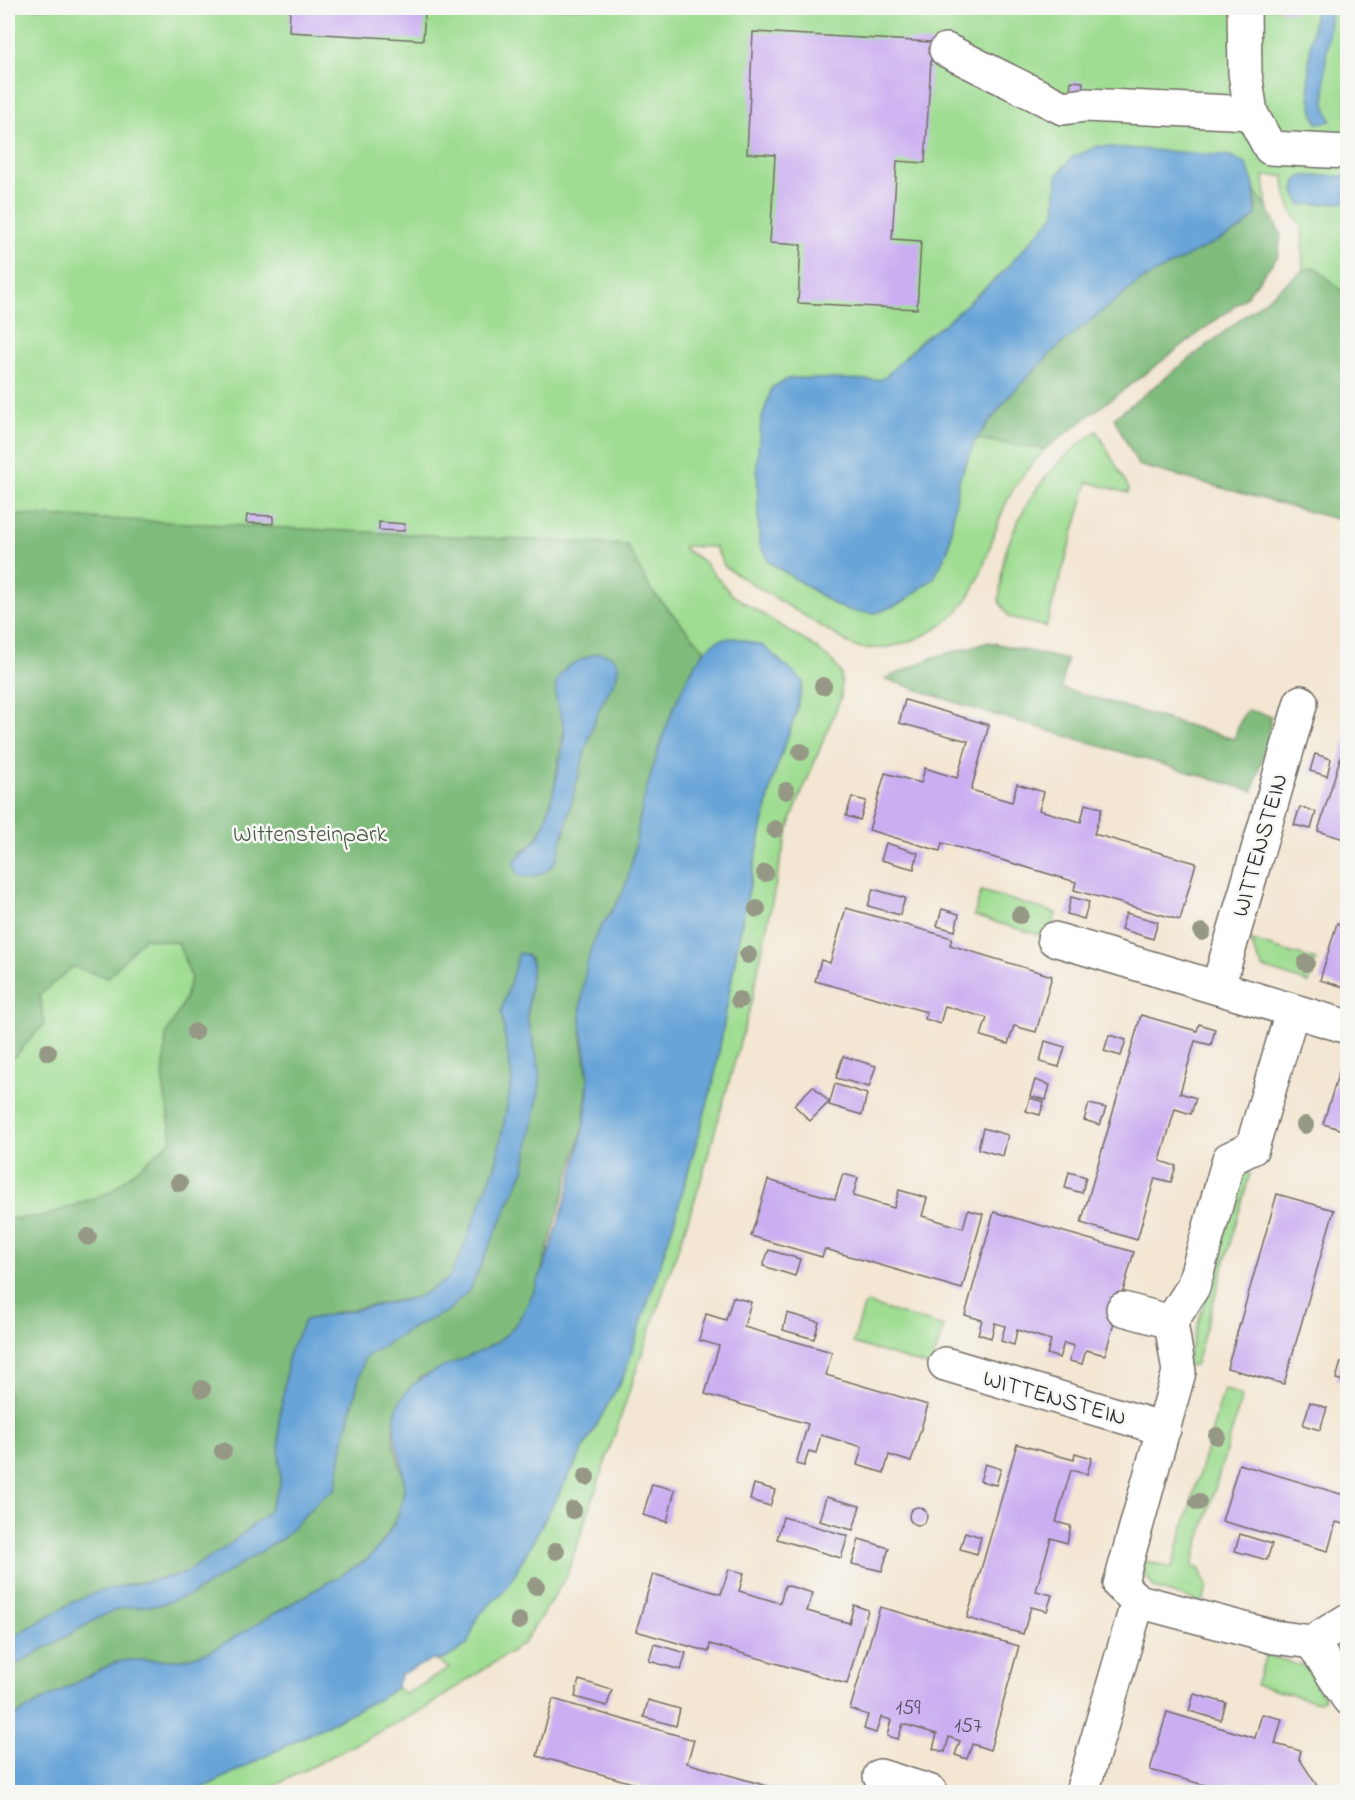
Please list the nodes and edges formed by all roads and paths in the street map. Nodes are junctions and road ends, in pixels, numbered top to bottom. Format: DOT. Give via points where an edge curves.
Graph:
graph roads {
  1 [pos="1244,8"];
  2 [pos="946,50"];
  3 [pos="1251,113"];
  4 [pos="1347,152"];
  5 [pos="1301,702"];
  6 [pos="1054,939"];
  7 [pos="1218,987"];
  8 [pos="1292,1012"];
  9 [pos="1347,1027"];
  10 [pos="1123,1309"];
  11 [pos="1171,1322"];
  12 [pos="945,1364"];
  13 [pos="1164,1429"];
  14 [pos="1138,1601"];
  15 [pos="1347,1620"];
  16 [pos="1312,1641"];
  17 [pos="1347,1698"];
  18 [pos="880,1776"];
  19 [pos="931,1792"];
  20 [pos="1082,1792"];
  1 -- 3 [label="street" via="1245,73"];
  2 -- 3 [label="street" via="1063,108 1085,105"];
  3 -- 4 [label="street" via="1270,148"];
  5 -- 7 [label="street, WITTENSTEIN"];
  6 -- 7 [label="street"];
  7 -- 8 [label="street"];
  8 -- 9 [label="street"];
  8 -- 11 [label="street" via="1252,1148 1229,1159 1193,1287"];
  10 -- 11 [label="street"];
  11 -- 13 [label="street" via="1179,1372"];
  12 -- 13 [label="street, WITTENSTEIN"];
  13 -- 14 [label="street" via="1120,1585"];
  14 -- 16 [label="street" via="1274,1637"];
  14 -- 20 [label="street"];
  15 -- 16 [label="street"];
  16 -- 17 [label="street"];
  18 -- 19 [label="street"];
}
